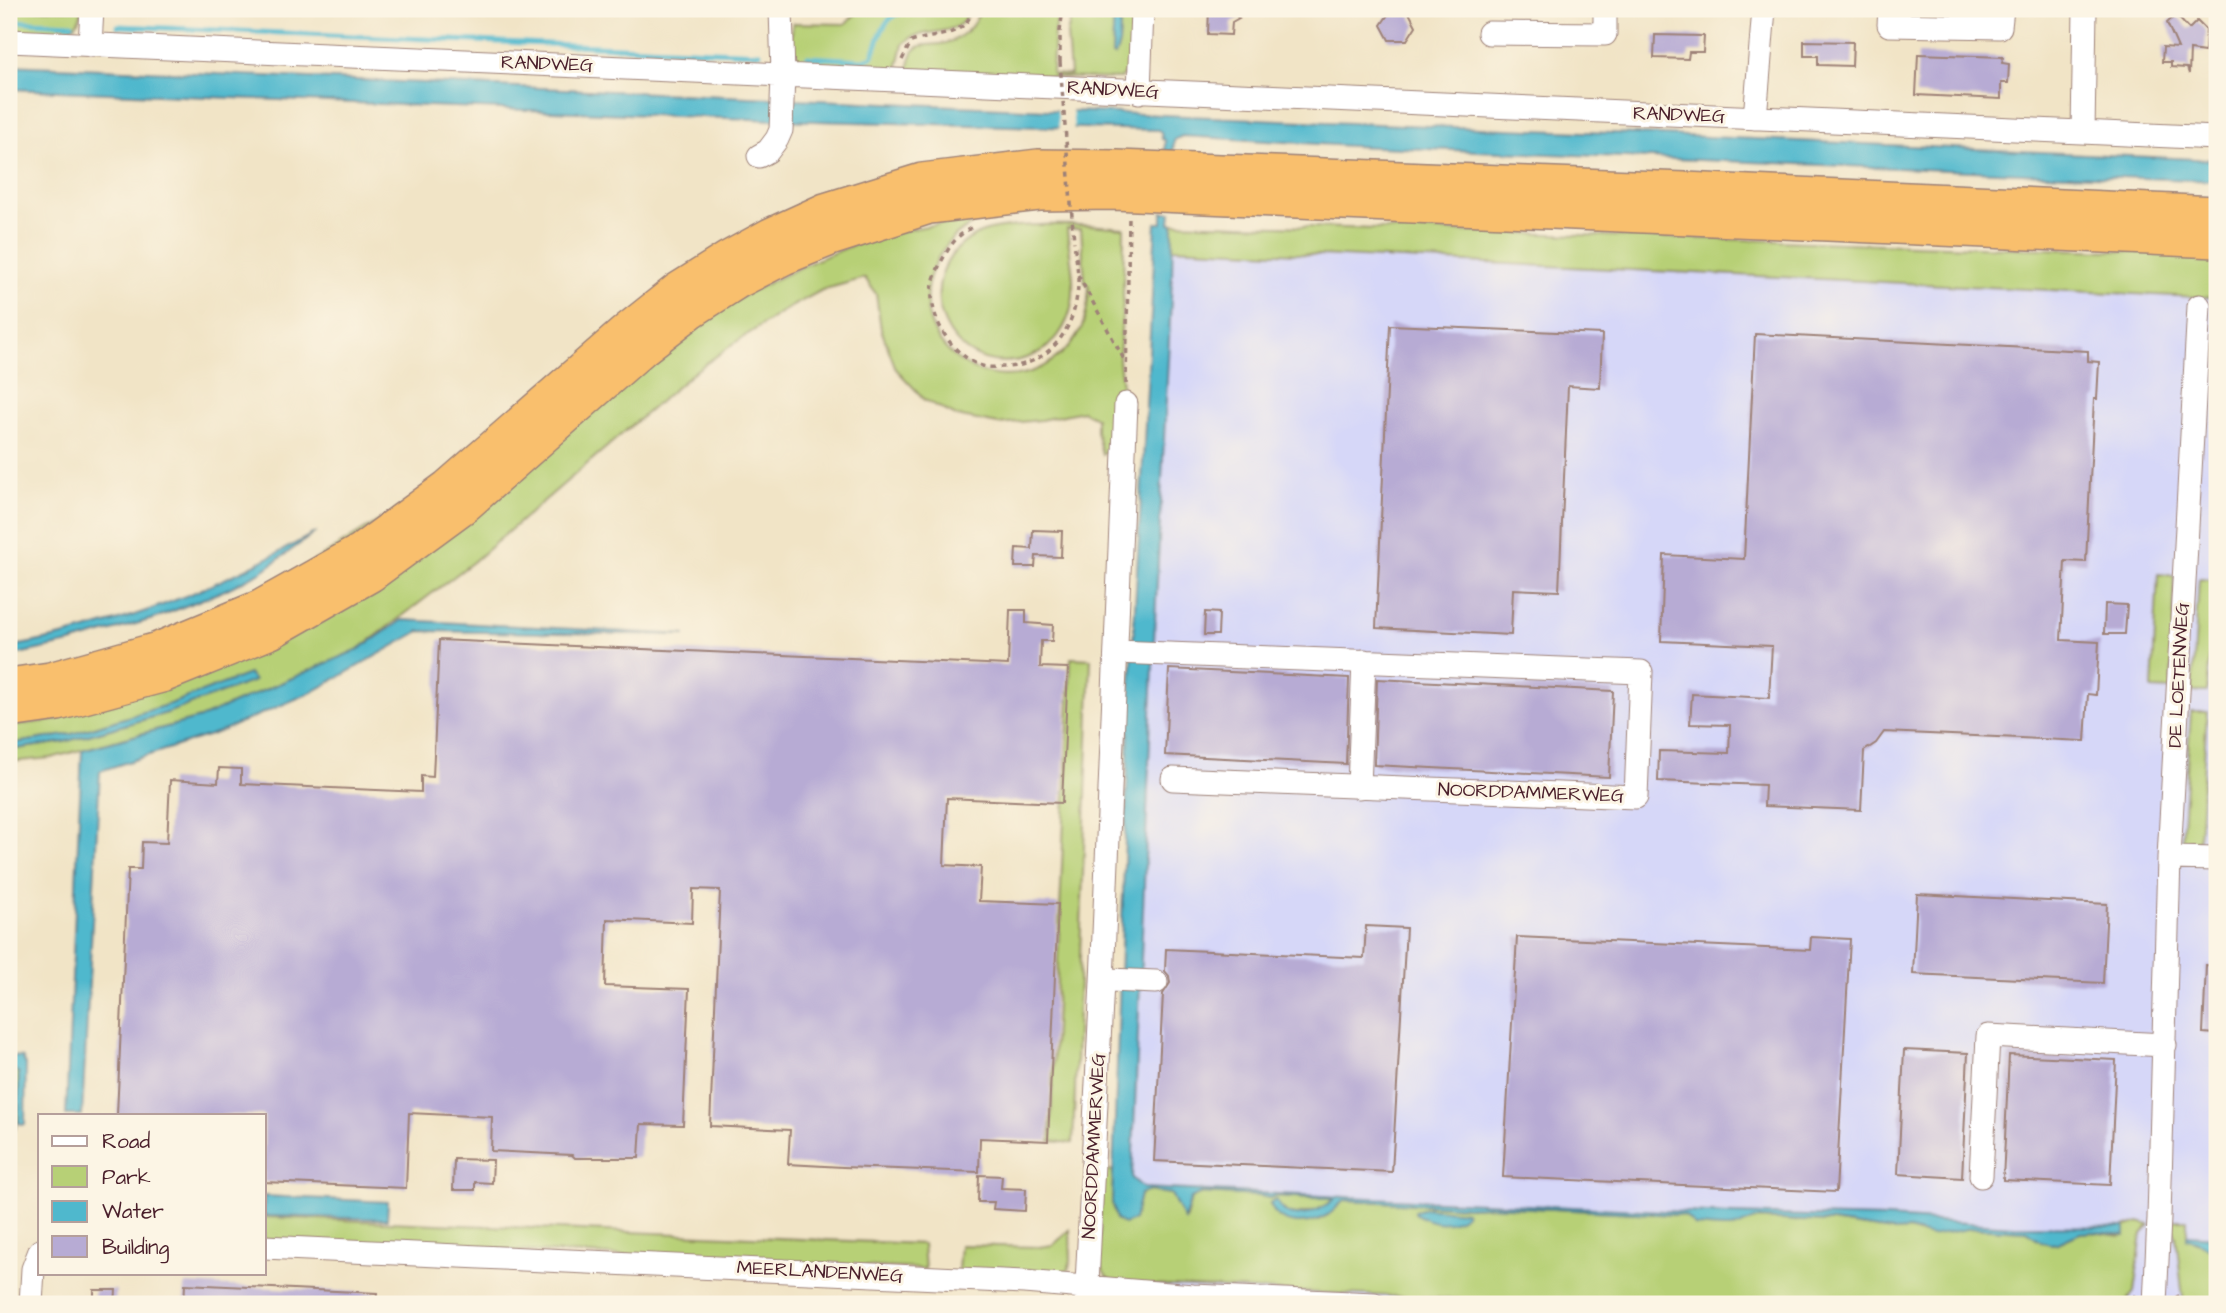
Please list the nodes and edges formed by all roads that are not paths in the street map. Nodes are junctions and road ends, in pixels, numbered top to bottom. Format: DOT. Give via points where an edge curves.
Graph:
graph roads {
  1 [pos="92,9"];
  2 [pos="781,9"];
  3 [pos="1142,9"];
  4 [pos="1605,9"];
  5 [pos="1764,9"];
  6 [pos="1890,9"];
  7 [pos="2002,9"];
  8 [pos="2085,9"];
  9 [pos="1489,33"];
  10 [pos="9,41"];
  11 [pos="90,45"];
  12 [pos="783,74"];
  13 [pos="1139,92"];
  14 [pos="1755,118"];
  15 [pos="2082,132"];
  16 [pos="2217,138"];
  17 [pos="759,156"];
  18 [pos="2217,213"];
  19 [pos="2217,242"];
  20 [pos="2199,306"];
  21 [pos="1126,404"];
  22 [pos="1119,653"];
  23 [pos="1364,661"];
  24 [pos="9,685"];
  25 [pos="9,711"];
  26 [pos="1173,779"];
  27 [pos="1359,787"];
  28 [pos="2169,858"];
  29 [pos="2217,859"];
  30 [pos="1106,981"];
  31 [pos="1154,982"];
  32 [pos="2165,1045"];
  33 [pos="1981,1176"];
  34 [pos="266,1247"];
  35 [pos="38,1256"];
  36 [pos="1086,1296"];
  37 [pos="31,1304"];
  38 [pos="1374,1304"];
  39 [pos="2155,1304"];
  1 -- 11 [label="street"];
  2 -- 12 [label="street"];
  3 -- 13 [label="street"];
  4 -- 9 [label="street" via="1605,34"];
  5 -- 14 [label="street"];
  6 -- 7 [label="street" via="1889,25 2000,27"];
  8 -- 15 [label="street"];
  10 -- 11 [label="street, RANDWEG"];
  11 -- 12 [label="street, RANDWEG"];
  12 -- 13 [label="street, RANDWEG"];
  12 -- 17 [label="street" via="777,139"];
  13 -- 14 [label="street, RANDWEG"];
  14 -- 15 [label="street, RANDWEG"];
  15 -- 16 [label="street, RANDWEG"];
  18 -- 24 [label="highway" via="1117,166 1038,166 922,180 825,210 729,257 677,290 447,487 360,551 260,607 158,649 50,679"];
  19 -- 25 [label="highway" via="1114,193 1040,194 929,207 784,258 710,300 642,350 465,506 371,575 271,632 165,675 58,704"];
  20 -- 28 [label="street, DE LOETENWEG"];
  21 -- 22 [label="street, NOORDDAMMERWEG"];
  22 -- 23 [label="street, NOORDDAMMERWEG"];
  22 -- 30 [label="street, NOORDDAMMERWEG"];
  23 -- 27 [label="street"];
  23 -- 27 [label="street, NOORDDAMMERWEG" via="1642,672 1636,797"];
  26 -- 27 [label="street, NOORDDAMMERWEG"];
  28 -- 29 [label="street"];
  28 -- 32 [label="street, DE LOETENWEG"];
  30 -- 31 [label="street"];
  30 -- 36 [label="street, NOORDDAMMERWEG"];
  32 -- 33 [label="street" via="1988,1036"];
  32 -- 39 [label="street, DE LOETENWEG"];
  34 -- 36 [label="street, MEERLANDENWEG" via="1010,1281"];
  35 -- 37 [label="street"];
  36 -- 38 [label="street, MEERLANDENWEG"];
}
